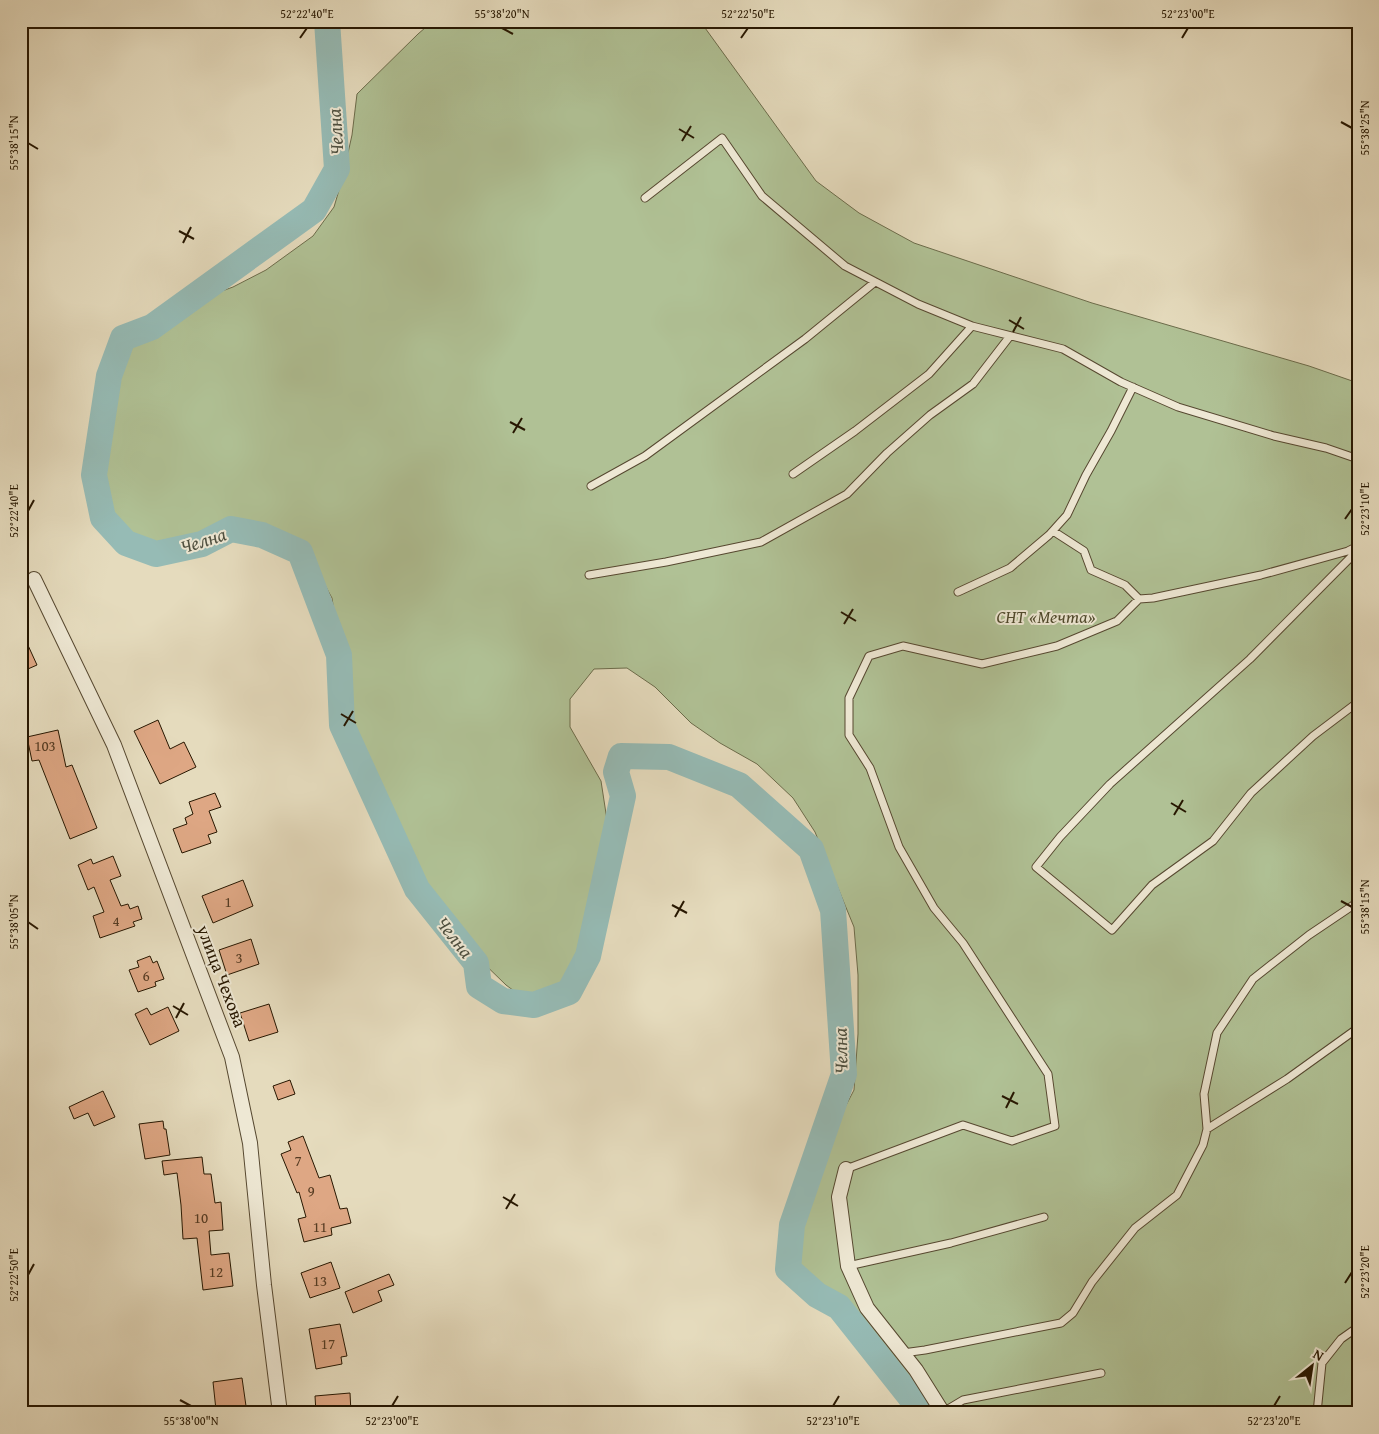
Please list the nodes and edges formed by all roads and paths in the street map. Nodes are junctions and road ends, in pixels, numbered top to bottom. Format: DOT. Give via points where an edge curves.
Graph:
graph roads {
  1 [pos="644,198"];
  2 [pos="875,282"];
  3 [pos="972,326"];
  4 [pos="1010,336"];
  5 [pos="1133,387"];
  6 [pos="1358,459"];
  7 [pos="793,474"];
  8 [pos="590,486"];
  9 [pos="1052,530"];
  10 [pos="1358,546"];
  11 [pos="1358,550"];
  12 [pos="589,575"];
  13 [pos="34,579"];
  14 [pos="958,592"];
  15 [pos="1139,599"];
  16 [pos="1358,702"];
  17 [pos="1358,902"];
  18 [pos="1358,1028"];
  19 [pos="1207,1129"];
  20 [pos="846,1169"];
  21 [pos="1044,1217"];
  22 [pos="848,1266"];
  23 [pos="1358,1327"];
  24 [pos="902,1353"];
  25 [pos="1101,1373"];
  26 [pos="280,1413"];
  27 [pos="943,1413"];
  28 [pos="1318,1413"];
  1 -- 2 [label="lane" via="722,138 762,196 845,266"];
  2 -- 3 [label="lane"];
  2 -- 8 [label="lane" via="805,339 653,450"];
  3 -- 4 [label="lane"];
  3 -- 7 [label="lane" via="929,374 855,432"];
  4 -- 5 [label="lane" via="1063,349"];
  4 -- 12 [label="lane" via="973,384 930,415 847,494 761,542"];
  5 -- 6 [label="lane" via="1178,407"];
  5 -- 9 [label="lane" via="1067,515"];
  9 -- 14 [label="lane" via="1010,568"];
  9 -- 15 [label="lane" via="1084,551 1091,570 1125,584"];
  10 -- 15 [label="lane" via="1262,575"];
  11 -- 16 [label="lane" via="1250,660 1110,784 1036,867 1112,930 1152,885 1213,841 1251,794 1313,736"];
  13 -- 26 [label="street, улица Чехова" via="114,745 232,1057 250,1143"];
  15 -- 20 [label="lane" via="1117,621 1058,646 982,664 903,646 869,656 849,698 848,735 870,768 899,847 934,908 963,943 1048,1074 1054,1126 1012,1141 963,1125"];
  17 -- 19 [label="lane" via="1253,979 1217,1033 1204,1094"];
  18 -- 19 [label="lane" via="1287,1079"];
  19 -- 24 [label="lane" via="1203,1146 1177,1195 1135,1228 1092,1282 1074,1313 1061,1323"];
  20 -- 22 [label="street" via="839,1197"];
  21 -- 22 [label="lane" via="952,1244"];
  22 -- 24 [label="street" via="867,1308"];
  23 -- 28 [label="lane" via="1341,1339 1322,1362"];
  24 -- 27 [label="street"];
  25 -- 27 [label="lane" via="963,1400"];
}
